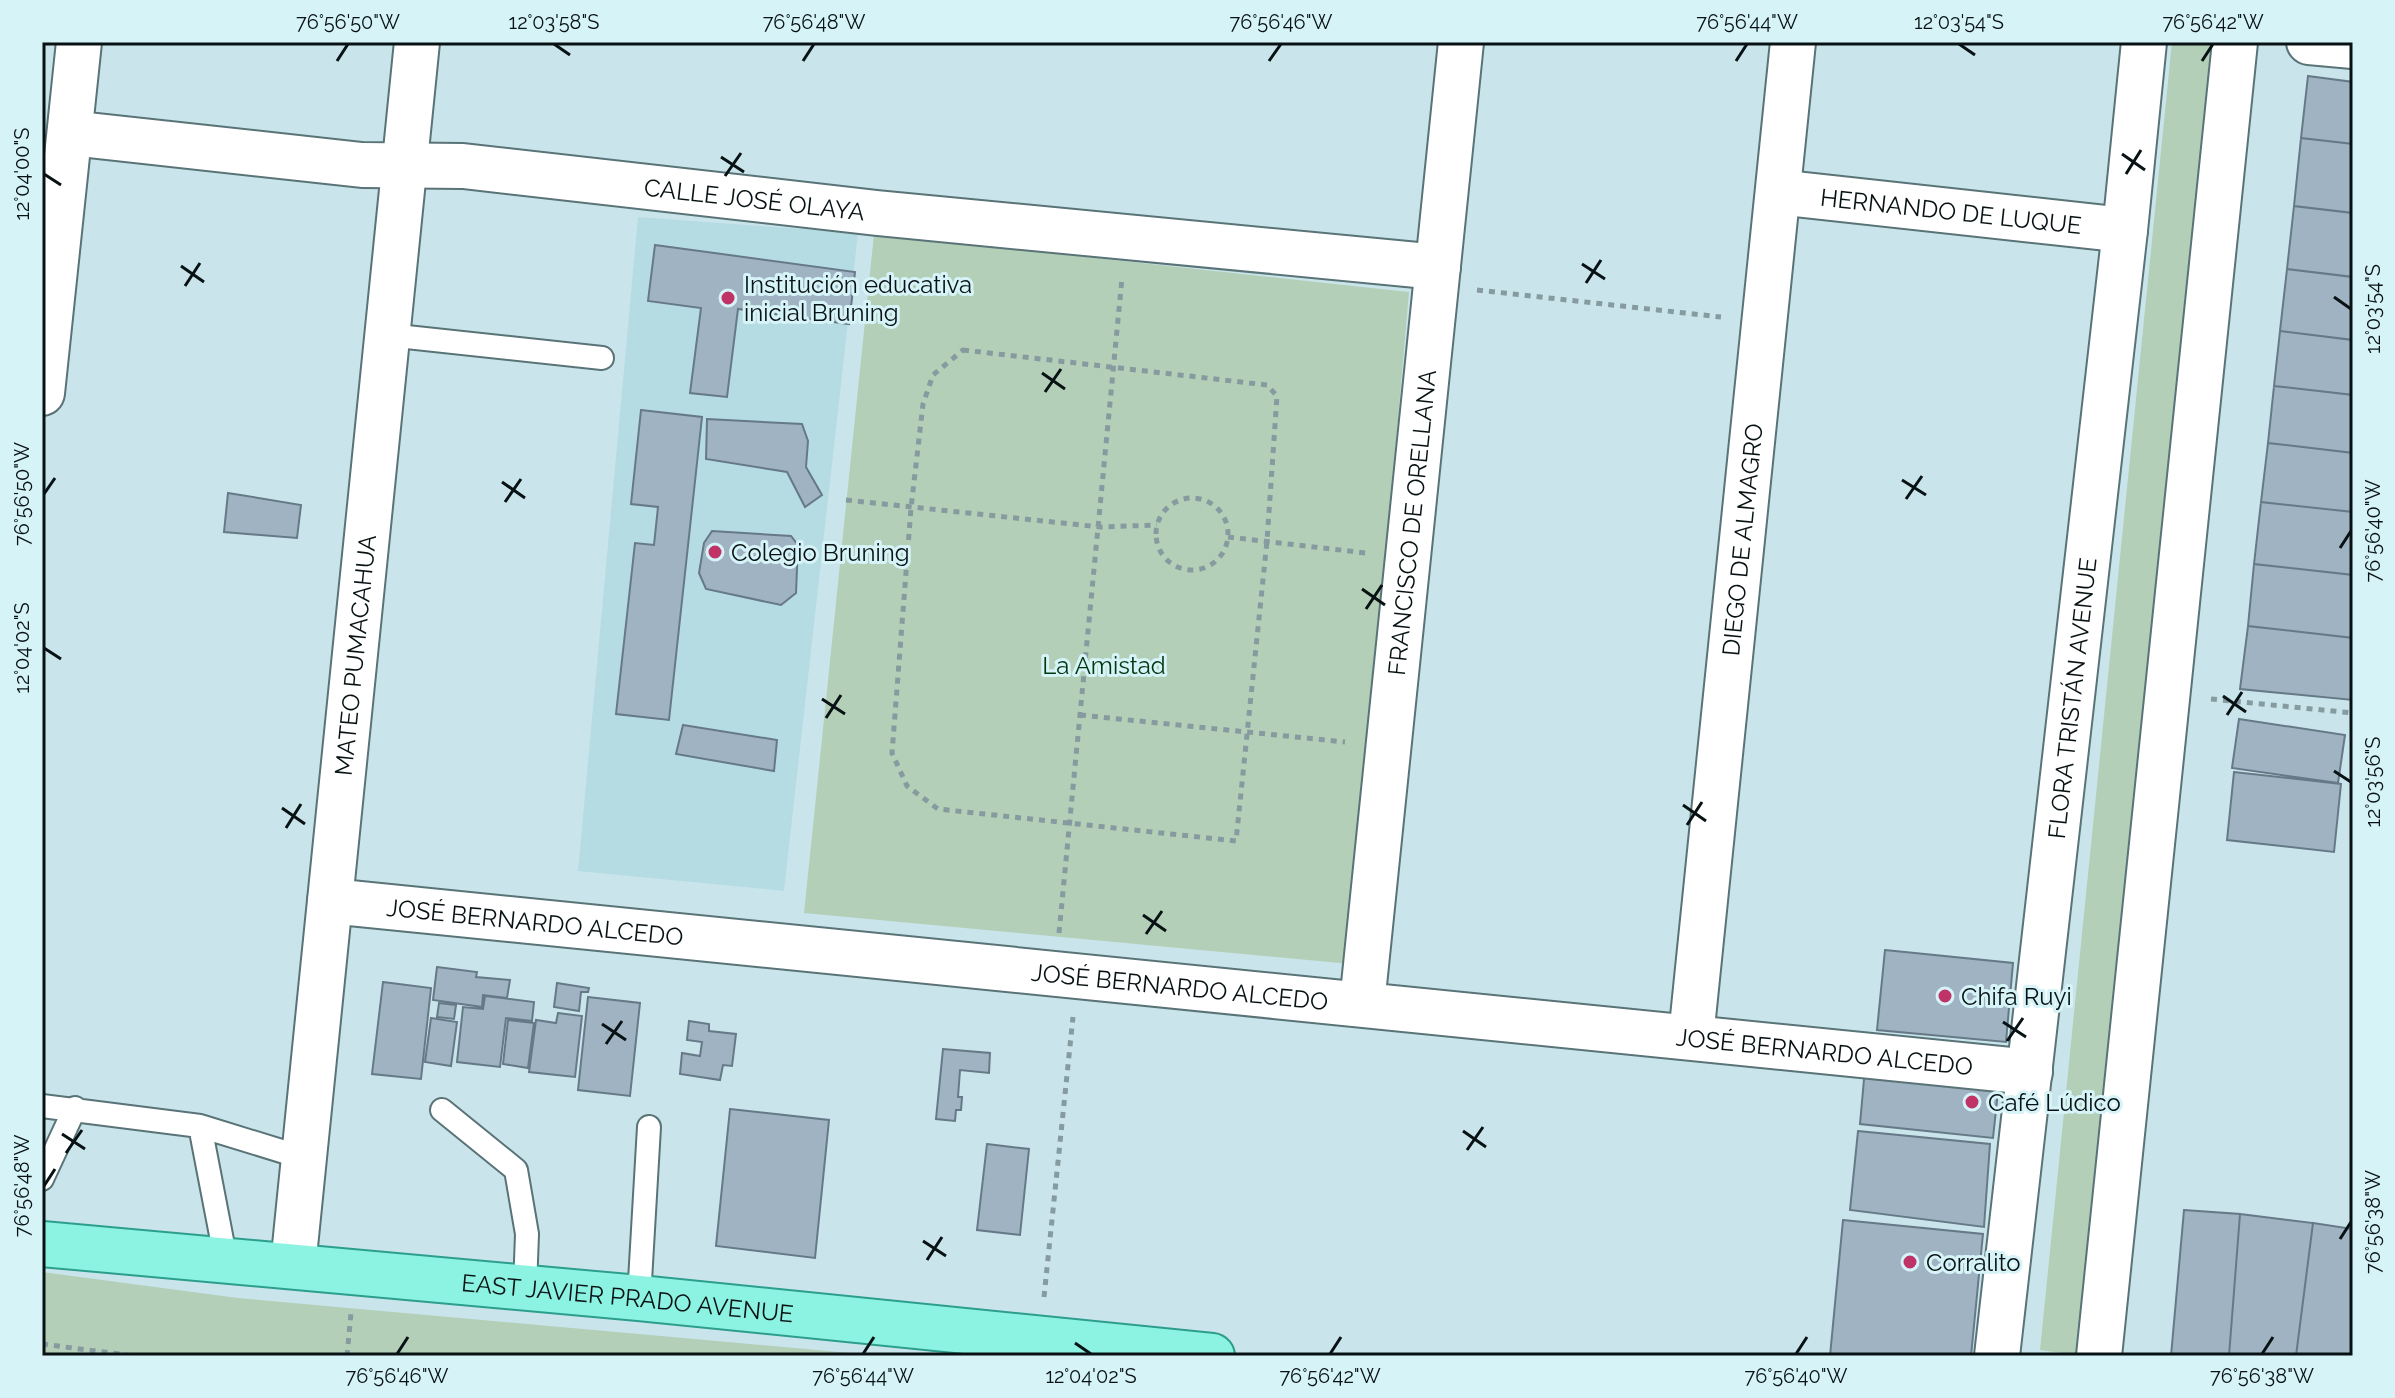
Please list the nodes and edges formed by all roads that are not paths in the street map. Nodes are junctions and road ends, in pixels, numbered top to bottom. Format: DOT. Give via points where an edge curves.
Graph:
graph roads {
  1 [pos="79,42"];
  2 [pos="417,42"];
  3 [pos="1461,42"];
  4 [pos="1793,42"];
  5 [pos="2144,42"];
  6 [pos="2235,42"];
  7 [pos="2309,42"];
  8 [pos="2353,46"];
  9 [pos="70,133"];
  10 [pos="404,166"];
  11 [pos="1778,192"];
  12 [pos="2125,230"];
  13 [pos="1437,276"];
  14 [pos="388,335"];
  15 [pos="602,358"];
  16 [pos="42,393"];
  17 [pos="330,901"];
  18 [pos="1362,1004"];
  19 [pos="1691,1037"];
  20 [pos="2030,1072"];
  21 [pos="42,1106"];
  22 [pos="75,1108"];
  23 [pos="442,1110"];
  24 [pos="200,1126"];
  25 [pos="649,1127"];
  26 [pos="304,1158"];
  27 [pos="42,1179"];
  28 [pos="42,1244"];
  29 [pos="226,1261"];
  30 [pos="293,1266"];
  31 [pos="525,1288"];
  32 [pos="639,1298"];
  33 [pos="1212,1356"];
  34 [pos="1997,1356"];
  35 [pos="2099,1356"];
  1 -- 9 [label="street"];
  2 -- 10 [label="street, MATEO PUMACAHUA"];
  3 -- 13 [label="street, FRANCISCO DE ORELLANA"];
  4 -- 11 [label="street, DIEGO DE ALMAGRO"];
  5 -- 12 [label="street, FLORA TRISTÁN AVENUE"];
  6 -- 35 [label="street"];
  7 -- 8 [label="street"];
  9 -- 10 [label="street, CALLE JOSÉ OLAYA"];
  9 -- 16 [label="street"];
  10 -- 13 [label="street, CALLE JOSÉ OLAYA" via="463,166"];
  10 -- 14 [label="street, MATEO PUMACAHUA"];
  11 -- 12 [label="street, HERNANDO DE LUQUE"];
  11 -- 19 [label="street, DIEGO DE ALMAGRO"];
  12 -- 20 [label="street, FLORA TRISTÁN AVENUE"];
  13 -- 18 [label="street, FRANCISCO DE ORELLANA"];
  14 -- 15 [label="lane"];
  14 -- 17 [label="street, MATEO PUMACAHUA"];
  17 -- 18 [label="street, JOSÉ BERNARDO ALCEDO"];
  17 -- 26 [label="street, MATEO PUMACAHUA"];
  18 -- 19 [label="street, JOSÉ BERNARDO ALCEDO"];
  19 -- 20 [label="street, JOSÉ BERNARDO ALCEDO"];
  20 -- 34 [label="street, FLORA TRISTÁN AVENUE"];
  21 -- 22 [label="lane"];
  22 -- 24 [label="lane"];
  22 -- 27 [label="lane"];
  23 -- 31 [label="lane" via="516,1170 527,1234"];
  24 -- 26 [label="lane"];
  24 -- 29 [label="lane"];
  25 -- 32 [label="lane"];
  26 -- 30 [label="street, MATEO PUMACAHUA"];
  28 -- 29 [label="main road, EAST JAVIER PRADO AVENUE"];
  29 -- 30 [label="main road, EAST JAVIER PRADO AVENUE"];
  30 -- 31 [label="main road, EAST JAVIER PRADO AVENUE"];
  31 -- 32 [label="main road, EAST JAVIER PRADO AVENUE"];
  32 -- 33 [label="main road, EAST JAVIER PRADO AVENUE"];
}
